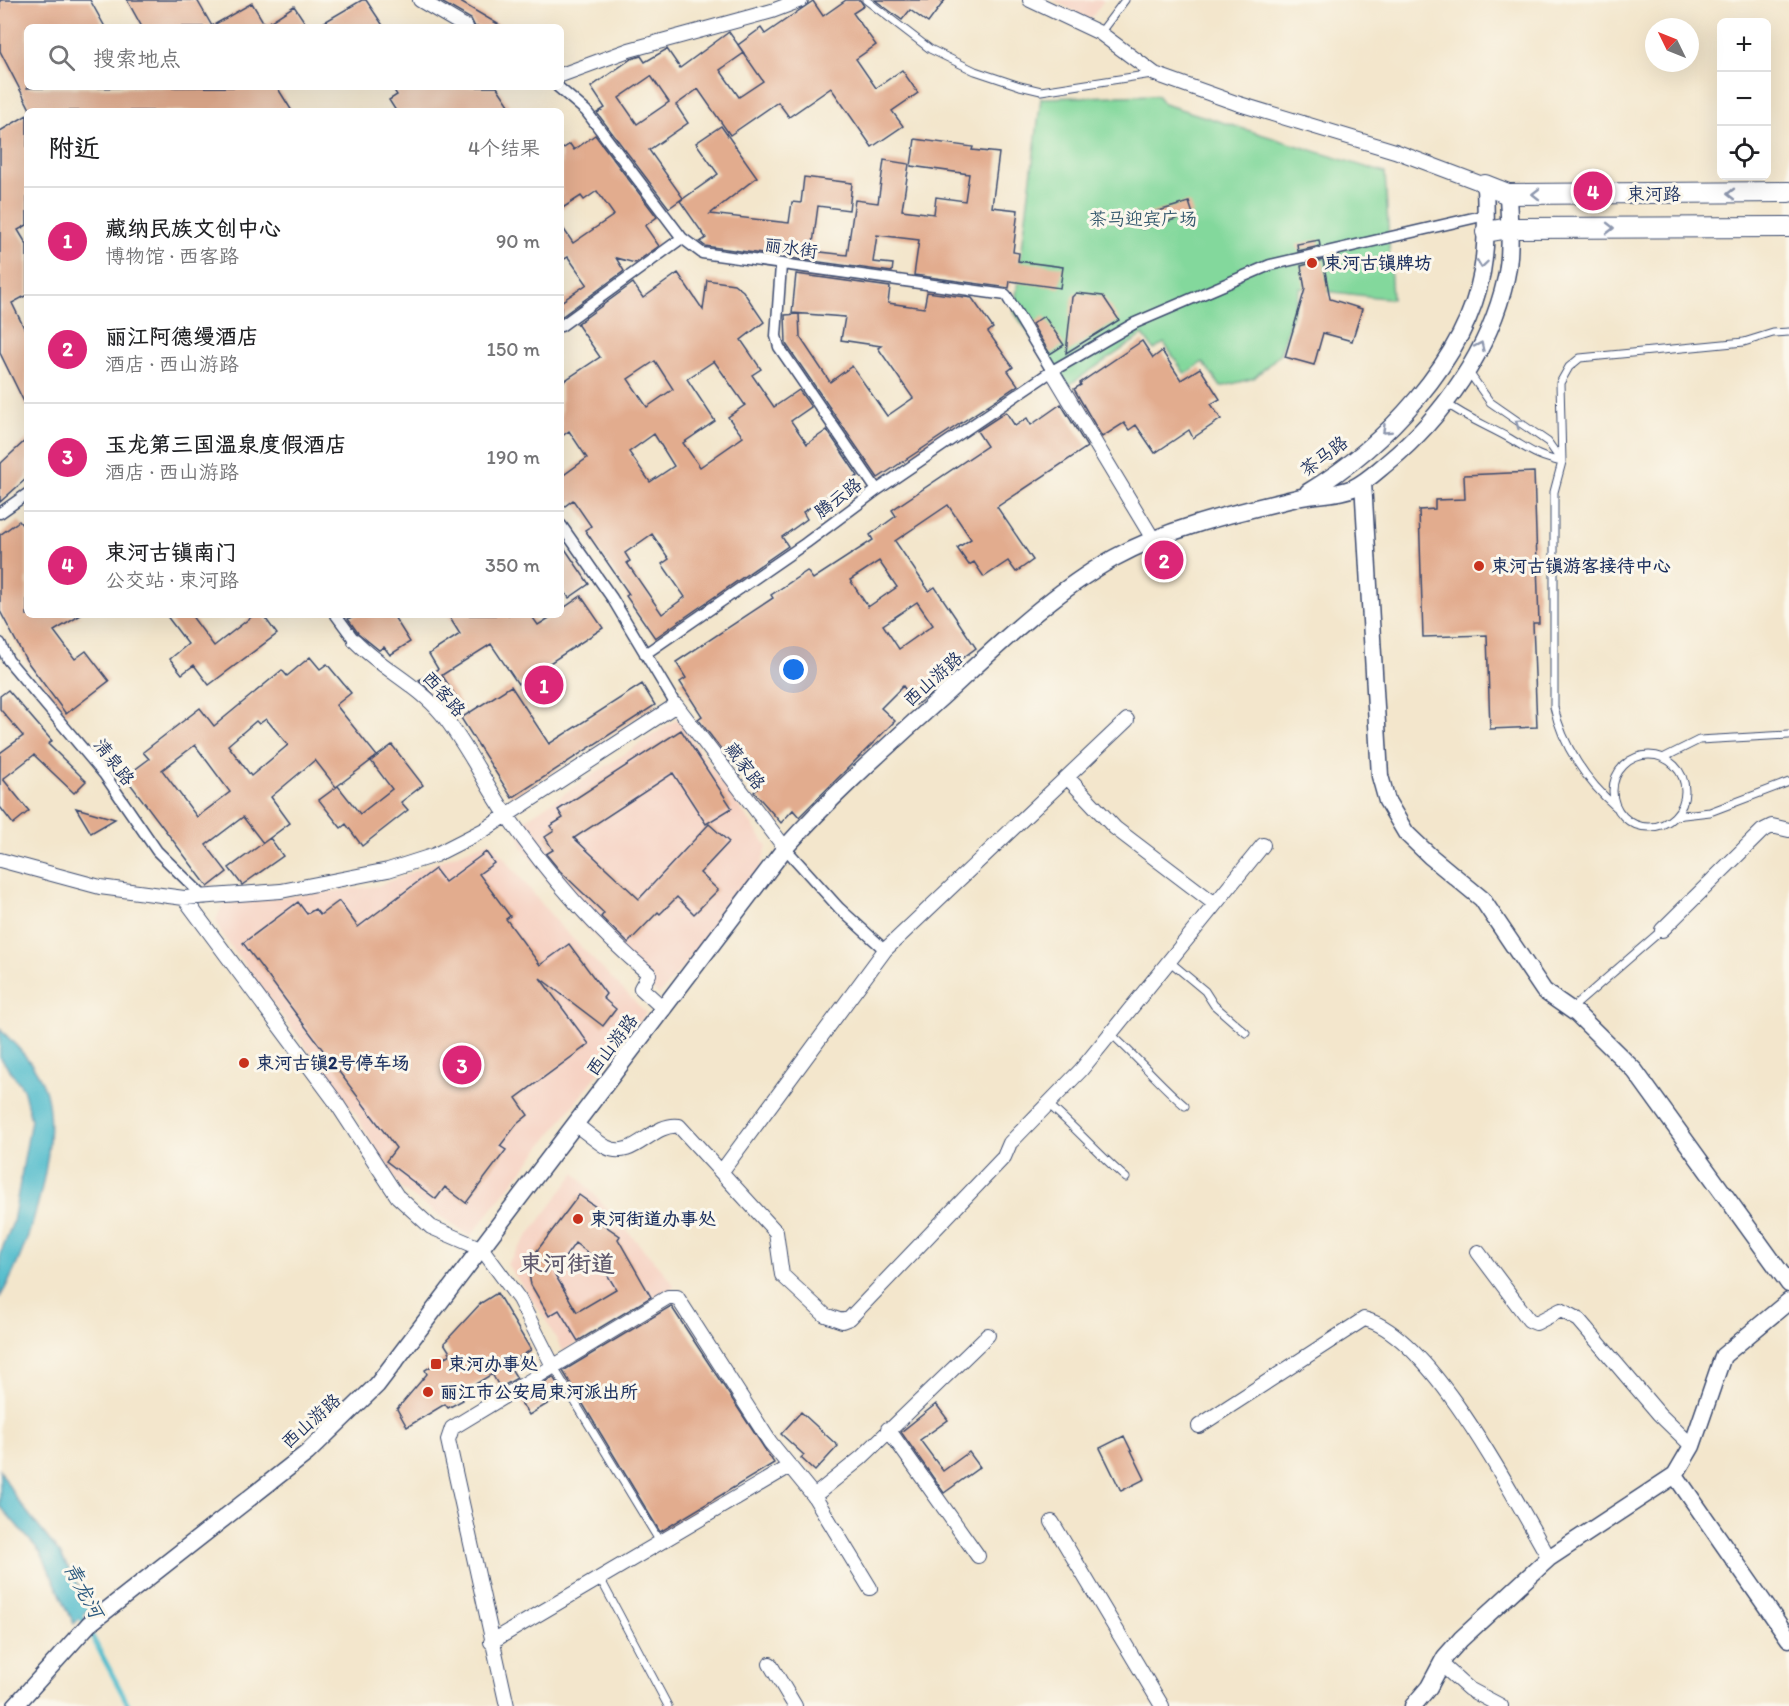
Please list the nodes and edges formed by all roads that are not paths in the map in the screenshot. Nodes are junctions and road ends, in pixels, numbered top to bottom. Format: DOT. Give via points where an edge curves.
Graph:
graph roads {
  1 [pos="420,0"];
  2 [pos="801,0"];
  3 [pos="866,0"];
  4 [pos="1030,0"];
  5 [pos="1125,0"];
  6 [pos="461,24"];
  7 [pos="1100,33"];
  8 [pos="564,74"];
  9 [pos="1155,74"];
  10 [pos="562,90"];
  11 [pos="1485,185"];
  12 [pos="1789,192"];
  13 [pos="1508,194"];
  14 [pos="1486,224"];
  15 [pos="1789,226"];
  16 [pos="1509,228"];
  17 [pos="682,238"];
  18 [pos="781,265"];
  19 [pos="564,324"];
  20 [pos="1789,332"];
  21 [pos="1467,370"];
  22 [pos="1052,371"];
  23 [pos="1446,402"];
  24 [pos="1562,462"];
  25 [pos="1363,482"];
  26 [pos="877,490"];
  27 [pos="24,496"];
  28 [pos="1300,497"];
  29 [pos="0,513"];
  30 [pos="564,529"];
  31 [pos="1153,538"];
  32 [pos="338,618"];
  33 [pos="356,641"];
  34 [pos="0,643"];
  35 [pos="645,654"];
  36 [pos="676,705"];
  37 [pos="1127,720"];
  38 [pos="1789,735"];
  39 [pos="1665,757"];
  40 [pos="1067,777"];
  41 [pos="1789,782"];
  42 [pos="1616,807"];
  43 [pos="506,815"];
  44 [pos="1675,816"];
  45 [pos="1789,830"];
  46 [pos="1263,845"];
  47 [pos="785,848"];
  48 [pos="0,860"];
  49 [pos="184,898"];
  50 [pos="205,898"];
  51 [pos="1215,903"];
  52 [pos="1662,930"];
  53 [pos="885,950"];
  54 [pos="1169,961"];
  55 [pos="664,1009"];
  56 [pos="1570,1010"];
  57 [pos="1245,1032"];
  58 [pos="1110,1033"];
  59 [pos="1047,1104"];
  60 [pos="1185,1106"];
  61 [pos="576,1125"];
  62 [pos="722,1171"];
  63 [pos="1126,1178"];
  64 [pos="482,1249"];
  65 [pos="1478,1252"];
  66 [pos="1789,1284"];
  67 [pos="1789,1301"];
  68 [pos="988,1335"];
  69 [pos="553,1366"];
  70 [pos="1199,1426"];
  71 [pos="888,1429"];
  72 [pos="1692,1446"];
  73 [pos="789,1466"];
  74 [pos="1675,1475"];
  75 [pos="814,1496"];
  76 [pos="1053,1521"];
  77 [pos="660,1542"];
  78 [pos="978,1556"];
  79 [pos="1549,1558"];
  80 [pos="600,1578"];
  81 [pos="870,1588"];
  82 [pos="1789,1639"];
  83 [pos="491,1642"];
  84 [pos="770,1664"];
  85 [pos="1441,1664"];
  86 [pos="15,1706"];
  87 [pos="507,1706"];
  88 [pos="668,1706"];
  89 [pos="795,1706"];
  90 [pos="1162,1706"];
  91 [pos="1413,1706"];
  92 [pos="1501,1706"];
  1 -- 6 [label="street"];
  2 -- 8 [label="street" via="629,50"];
  3 -- 9 [label="lane" via="930,49 975,71 1020,86 1041,91"];
  4 -- 7 [label="street"];
  5 -- 7 [label="lane"];
  7 -- 9 [label="street"];
  9 -- 11 [label="street" via="1395,151"];
  10 -- 17 [label="street, 丽水街" via="586,111"];
  11 -- 13 [label="main road, 束河路"];
  11 -- 14 [label="street, 茶马路"];
  12 -- 13 [label="main road, 束河路, one-way"];
  13 -- 16 [label="street, 茶马路"];
  14 -- 16 [label="main road, 束河路"];
  14 -- 22 [label="street, 腾云路" via="1270,265 1135,323"];
  14 -- 28 [label="street, 茶马路, one-way" via="1481,273 1472,305 1454,344 1429,383 1384,433 1332,478"];
  16 -- 15 [label="main road, 束河路, one-way"];
  21 -- 16 [label="street, 茶马路, one-way" via="1495,314 1506,279"];
  17 -- 18 [label="street, 丽水街" via="702,253"];
  17 -- 19 [label="street"];
  18 -- 22 [label="street, 丽水街" via="1006,295"];
  18 -- 26 [label="street" via="776,336 779,347"];
  20 -- 24 [label="lane" via="1744,342 1580,358 1560,383"];
  21 -- 23 [label="street, 茶马路"];
  24 -- 21 [label="lane, one-way" via="1548,442 1490,402"];
  22 -- 26 [label="street, 腾云路"];
  22 -- 31 [label="street"];
  23 -- 24 [label="lane" via="1538,457"];
  23 -- 25 [label="street, 茶马路" via="1401,452"];
  24 -- 42 [label="lane" via="1554,492 1554,707 1573,754 1599,792"];
  25 -- 28 [label="street, 茶马路" via="1351,489"];
  25 -- 56 [label="street" via="1380,776 1387,801 1406,833 1482,899 1544,992"];
  26 -- 35 [label="street, 腾云路"];
  27 -- 29 [label="street"];
  28 -- 31 [label="street, 西山游路"];
  30 -- 35 [label="street"];
  31 -- 47 [label="street, 西山游路" via="1090,573 1004,641 835,795"];
  32 -- 33 [label="street, 西客路"];
  33 -- 43 [label="street, 西客路" via="375,662 404,678 432,702"];
  34 -- 50 [label="street, 清泉路" via="8,660 104,774 157,850"];
  35 -- 36 [label="street"];
  36 -- 43 [label="street"];
  36 -- 47 [label="street, 藏家路"];
  37 -- 40 [label="street"];
  38 -- 39 [label="lane" via="1699,740"];
  39 -- 42 [label="lane" via="1647,754 1623,765 1613,789"];
  39 -- 44 [label="lane" via="1679,769 1686,788"];
  40 -- 51 [label="street" via="1115,828"];
  40 -- 53 [label="street"];
  41 -- 44 [label="lane" via="1710,812"];
  42 -- 44 [label="lane" via="1629,821 1648,827"];
  43 -- 50 [label="street" via="460,843 388,870 281,891"];
  43 -- 55 [label="street, 西客路" via="575,905 649,974 641,988"];
  45 -- 52 [label="street" via="1772,826 1762,831"];
  46 -- 51 [label="street"];
  47 -- 53 [label="street" via="839,908"];
  47 -- 55 [label="street, 西山游路"];
  48 -- 49 [label="street" via="100,887"];
  49 -- 50 [label="street"];
  49 -- 64 [label="street" via="335,1101 397,1196 431,1227"];
  51 -- 54 [label="street"];
  52 -- 56 [label="lane"];
  53 -- 62 [label="street"];
  54 -- 57 [label="lane"];
  54 -- 58 [label="street"];
  55 -- 61 [label="street, 西山游路"];
  56 -- 66 [label="street" via="1635,1071"];
  58 -- 59 [label="street"];
  58 -- 60 [label="lane"];
  59 -- 62 [label="street" via="859,1312 842,1322 825,1315 782,1275 776,1232"];
  59 -- 63 [label="lane"];
  61 -- 62 [label="street" via="607,1148 616,1150 630,1148 662,1126 679,1126"];
  61 -- 64 [label="street, 西山游路"];
  64 -- 69 [label="street" via="519,1299"];
  64 -- 86 [label="street, 西山游路" via="399,1358 331,1432 89,1623"];
  65 -- 72 [label="street" via="1529,1320 1536,1323 1562,1310 1579,1320 1659,1414"];
  67 -- 72 [label="street" via="1723,1356"];
  68 -- 71 [label="street"];
  69 -- 73 [label="street" via="668,1297 677,1297"];
  69 -- 77 [label="lane"];
  69 -- 83 [label="street" via="452,1428 448,1440"];
  70 -- 79 [label="street" via="1364,1319 1379,1323 1436,1375"];
  71 -- 75 [label="street" via="861,1458"];
  71 -- 78 [label="street"];
  72 -- 74 [label="street"];
  73 -- 75 [label="street"];
  73 -- 77 [label="street"];
  74 -- 79 [label="street"];
  74 -- 82 [label="street"];
  75 -- 81 [label="street"];
  76 -- 90 [label="street"];
  77 -- 80 [label="street"];
  79 -- 85 [label="street" via="1461,1639"];
  80 -- 83 [label="street"];
  80 -- 88 [label="lane"];
  83 -- 87 [label="street"];
  84 -- 89 [label="street"];
  85 -- 91 [label="street"];
  85 -- 92 [label="street" via="1469,1689"];
}
